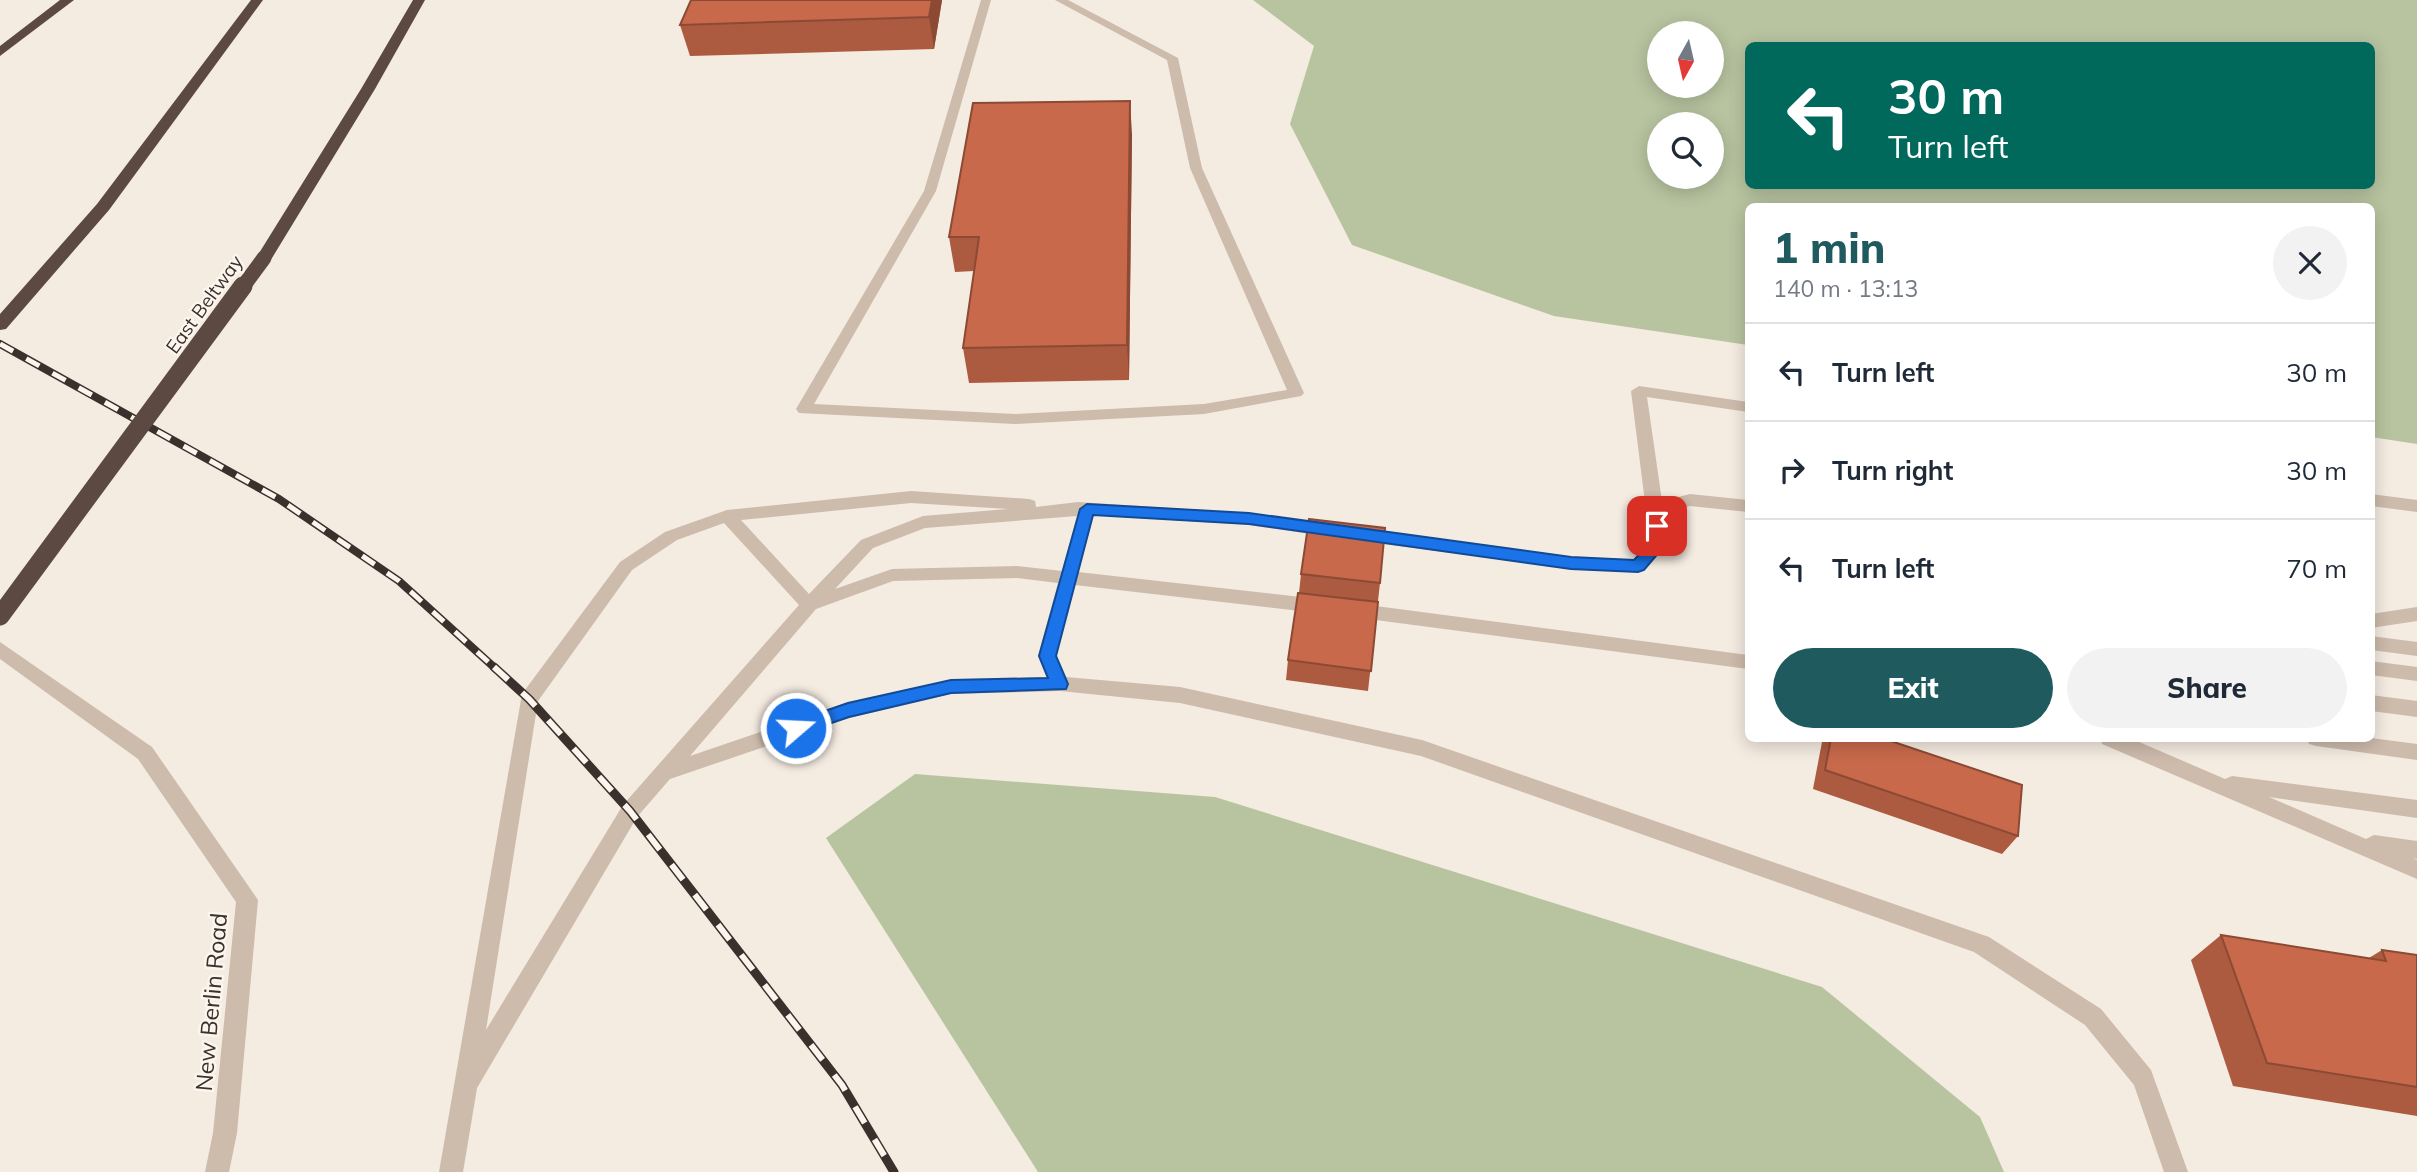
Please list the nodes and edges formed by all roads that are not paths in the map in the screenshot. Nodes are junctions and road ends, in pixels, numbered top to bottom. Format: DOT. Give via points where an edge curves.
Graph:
graph roads {
  1 [pos="68,0"];
  2 [pos="257,0"];
  3 [pos="419,0"];
  4 [pos="985,0"];
  5 [pos="1060,0"];
  6 [pos="0,52"];
  7 [pos="0,325"];
  8 [pos="1745,407"];
  9 [pos="2375,501"];
  10 [pos="1745,506"];
  11 [pos="2417,506"];
  12 [pos="1087,509"];
  13 [pos="1655,509"];
  14 [pos="727,516"];
  15 [pos="1067,577"];
  16 [pos="809,606"];
  17 [pos="2417,614"];
  18 [pos="0,617"];
  19 [pos="2379,620"];
  20 [pos="2417,622"];
  21 [pos="2375,644"];
  22 [pos="0,649"];
  23 [pos="2417,649"];
  24 [pos="1745,662"];
  25 [pos="2375,669"];
  26 [pos="2417,674"];
  27 [pos="1060,684"];
  28 [pos="2375,704"];
  29 [pos="2417,709"];
  30 [pos="2118,742"];
  31 [pos="2345,742"];
  32 [pos="2417,752"];
  33 [pos="666,772"];
  34 [pos="2207,780"];
  35 [pos="2417,809"];
  36 [pos="2349,841"];
  37 [pos="2417,850"];
  38 [pos="2417,870"];
  39 [pos="466,1084"];
  40 [pos="216,1172"];
  41 [pos="451,1172"];
  42 [pos="2176,1172"];
  1 -- 6 [label="highway"];
  2 -- 7 [label="highway" via="103,207"];
  3 -- 18 [label="highway, East Beltway, bridge" via="264,258"];
  4 -- 5 [label="street" via="930,191 804,409 1015,419 1204,409 1296,393 1196,168 1172,58"];
  8 -- 13 [label="street" via="1639,391"];
  9 -- 11 [label="street"];
  10 -- 13 [label="street" via="1690,500"];
  12 -- 13 [label="street" via="1249,519 1571,563 1638,566 1659,543"];
  12 -- 14 [label="street" via="911,497"];
  12 -- 15 [label="street"];
  12 -- 16 [label="street" via="923,522 867,544"];
  14 -- 16 [label="street"];
  14 -- 39 [label="street" via="671,536 626,566 529,699"];
  15 -- 16 [label="street" via="1017,572 892,575"];
  15 -- 24 [label="street" via="1433,619"];
  15 -- 27 [label="street" via="1047,656"];
  16 -- 33 [label="street"];
  17 -- 19 [label="street"];
  19 -- 20 [label="street"];
  21 -- 23 [label="street"];
  22 -- 40 [label="street, New Berlin Road" via="145,753 247,900 225,1133"];
  25 -- 26 [label="street"];
  27 -- 33 [label="street" via="951,687 848,710"];
  27 -- 42 [label="street" via="1180,695 1422,748 1981,944 2093,1017 2143,1078"];
  28 -- 29 [label="street"];
  30 -- 34 [label="street"];
  31 -- 32 [label="street"];
  33 -- 39 [label="street" via="630,811"];
  34 -- 35 [label="street"];
  34 -- 36 [label="street"];
  36 -- 37 [label="street"];
  36 -- 38 [label="street"];
  39 -- 41 [label="street"];
}
